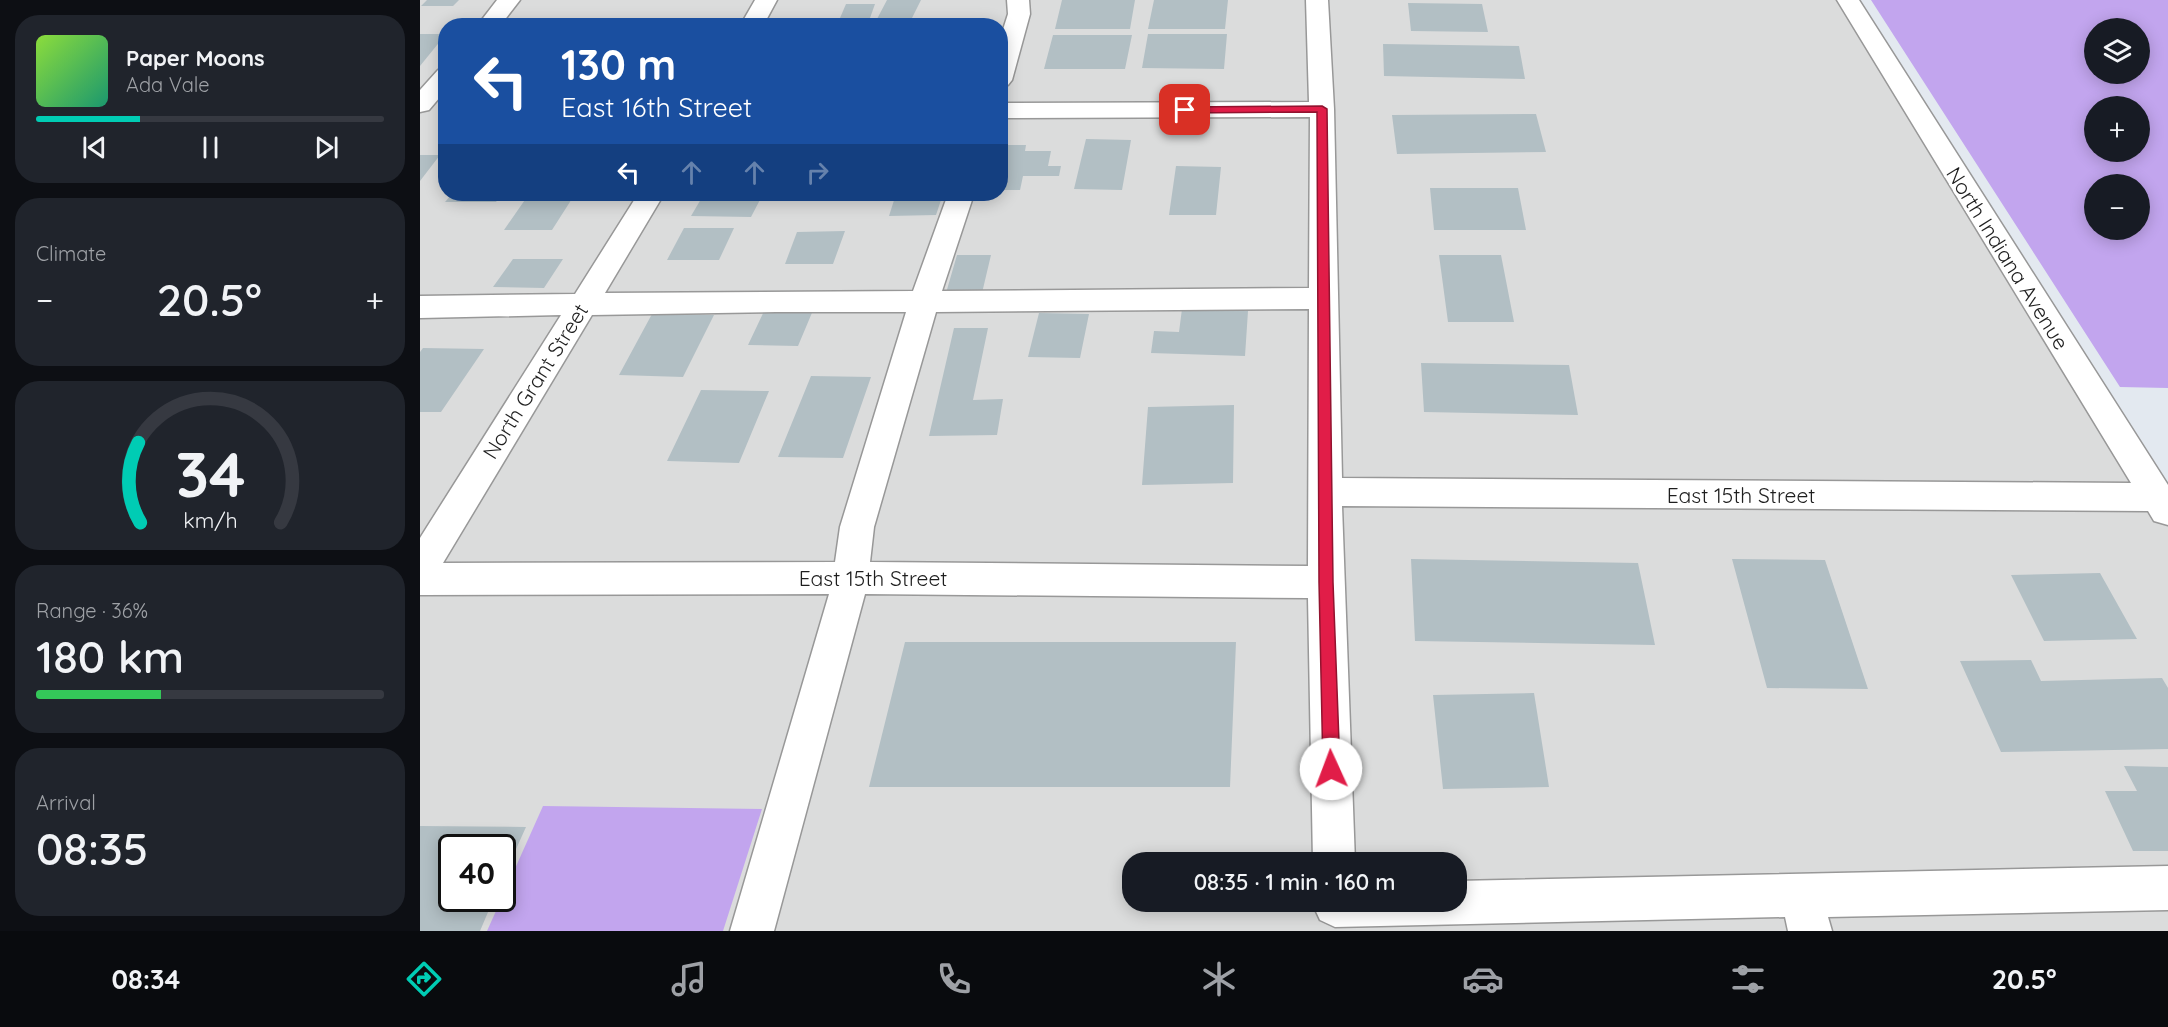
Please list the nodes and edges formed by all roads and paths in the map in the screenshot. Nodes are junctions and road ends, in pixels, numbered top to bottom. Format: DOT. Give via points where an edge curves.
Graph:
graph roads {
  1 [pos="509,0"];
  2 [pos="766,0"];
  3 [pos="1018,0"];
  4 [pos="1317,0"];
  5 [pos="1848,0"];
  6 [pos="494,18"];
  7 [pos="756,18"];
  8 [pos="1008,51"];
  9 [pos="438,84"];
  10 [pos="420,105"];
  11 [pos="1322,109"];
  12 [pos="1008,111"];
  13 [pos="420,114"];
  14 [pos="438,114"];
  15 [pos="647,201"];
  16 [pos="959,201"];
  17 [pos="1322,298"];
  18 [pos="924,302"];
  19 [pos="582,305"];
  20 [pos="420,307"];
  21 [pos="1326,492"];
  22 [pos="2162,506"];
  23 [pos="420,569"];
  24 [pos="851,578"];
  25 [pos="420,579"];
  26 [pos="1326,582"];
  27 [pos="1334,852"];
  28 [pos="2168,888"];
  29 [pos="1336,912"];
  30 [pos="1806,914"];
  31 [pos="752,931"];
  1 -- 6 [label="street"];
  2 -- 7 [label="street"];
  3 -- 8 [label="street"];
  4 -- 11 [label="street"];
  5 -- 22 [label="street, North Indiana Avenue"];
  9 -- 10 [label="street"];
  11 -- 12 [label="street"];
  11 -- 17 [label="street"];
  13 -- 14 [label="street"];
  15 -- 19 [label="street, North Grant Street"];
  16 -- 18 [label="street"];
  17 -- 18 [label="street"];
  17 -- 21 [label="street"];
  18 -- 19 [label="street"];
  18 -- 24 [label="street" via="856,527"];
  19 -- 20 [label="street"];
  19 -- 23 [label="street, North Grant Street"];
  21 -- 22 [label="street, East 15th Street"];
  21 -- 26 [label="street"];
  24 -- 25 [label="street, East 15th Street"];
  24 -- 26 [label="street, East 15th Street"];
  24 -- 31 [label="street"];
  26 -- 27 [label="street"];
  28 -- 30 [label="street"];
  29 -- 30 [label="street"];
}
